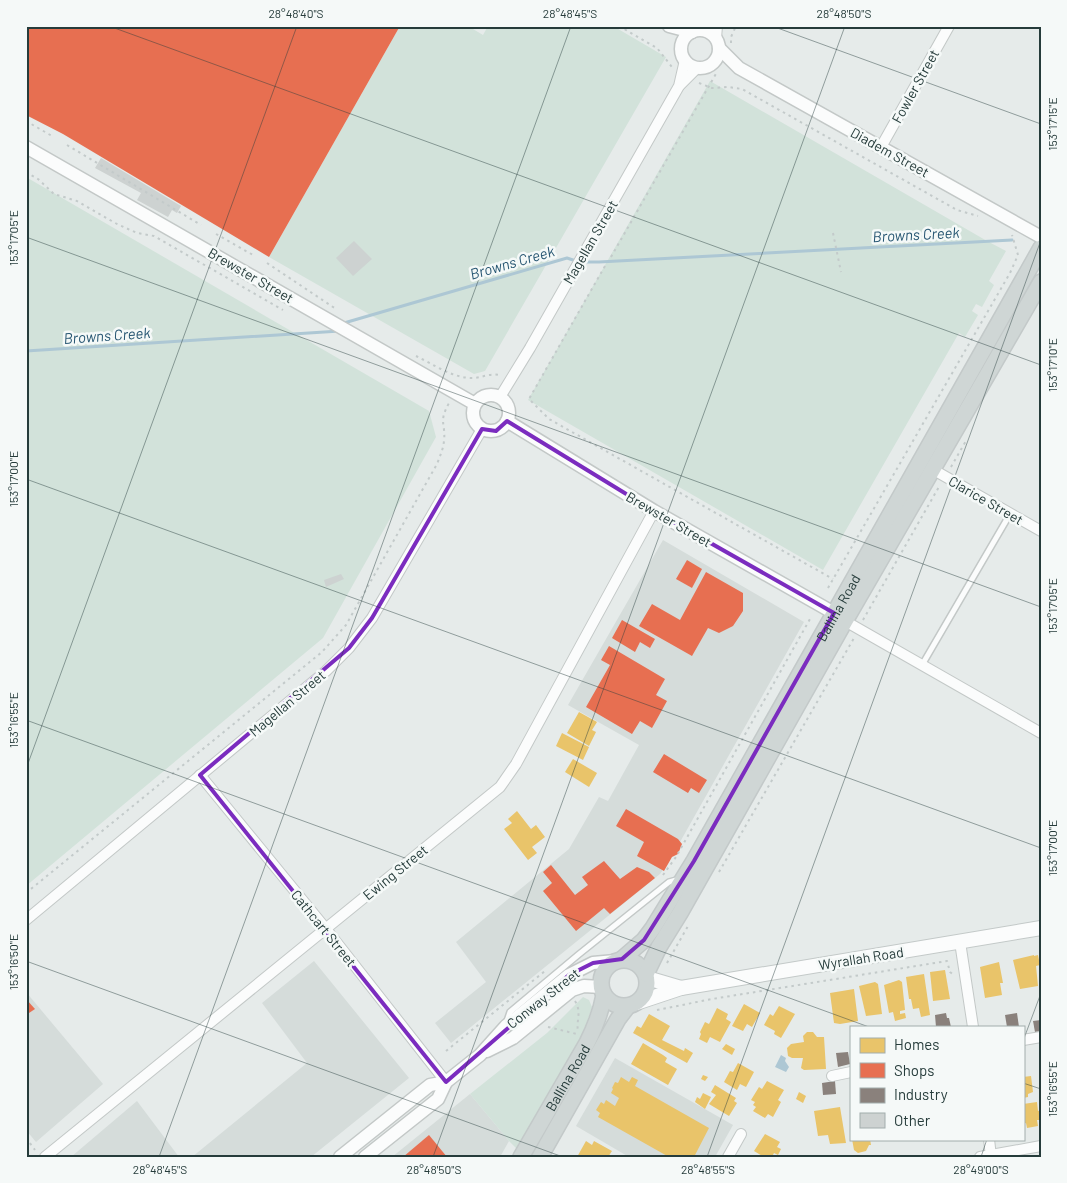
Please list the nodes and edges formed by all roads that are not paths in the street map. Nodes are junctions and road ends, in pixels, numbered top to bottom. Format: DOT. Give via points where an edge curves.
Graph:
graph roads {
  1 [pos="668,26"];
  2 [pos="949,26"];
  3 [pos="700,29"];
  4 [pos="721,40"];
  5 [pos="682,44"];
  6 [pos="685,60"];
  7 [pos="698,67"];
  8 [pos="715,67"];
  9 [pos="739,68"];
  10 [pos="679,86"];
  11 [pos="881,146"];
  12 [pos="26,147"];
  13 [pos="1041,237"];
  14 [pos="1041,248"];
  15 [pos="1041,282"];
  16 [pos="500,396"];
  17 [pos="475,404"];
  18 [pos="507,421"];
  19 [pos="482,429"];
  20 [pos="932,469"];
  21 [pos="654,511"];
  22 [pos="1010,514"];
  23 [pos="1041,531"];
  24 [pos="839,617"];
  25 [pos="922,665"];
  26 [pos="1041,733"];
  27 [pos="200,775"];
  28 [pos="683,879"];
  29 [pos="26,920"];
  30 [pos="1041,928"];
  31 [pos="326,929"];
  32 [pos="960,942"];
  33 [pos="618,960"];
  34 [pos="646,976"];
  35 [pos="680,988"];
  36 [pos="602,991"];
  37 [pos="632,1004"];
  38 [pos="506,1026"];
  39 [pos="973,1026"];
  40 [pos="1041,1037"];
  41 [pos="1024,1040"];
  42 [pos="480,1055"];
  43 [pos="850,1072"];
  44 [pos="832,1076"];
  45 [pos="446,1082"];
  46 [pos="741,1134"];
  47 [pos="989,1140"];
  48 [pos="1041,1146"];
  49 [pos="991,1156"];
  50 [pos="45,1157"];
  51 [pos="340,1157"];
  52 [pos="365,1157"];
  53 [pos="521,1157"];
  54 [pos="540,1157"];
  55 [pos="728,1157"];
  56 [pos="980,1157"];
  1 -- 3 [label="street"];
  1 -- 5 [label="street"];
  2 -- 11 [label="street, Fowler Street"];
  3 -- 4 [label="street"];
  3 -- 5 [label="street" via="688,35"];
  4 -- 8 [label="street"];
  4 -- 9 [label="street, Diadem Street"];
  5 -- 6 [label="street"];
  6 -- 7 [label="street"];
  6 -- 10 [label="street, Magellan Street"];
  7 -- 8 [label="street"];
  7 -- 10 [label="street, Magellan Street"];
  8 -- 9 [label="street, Diadem Street"];
  9 -- 11 [label="street, Diadem Street"];
  10 -- 16 [label="street, Magellan Street"];
  11 -- 13 [label="street, Diadem Street"];
  12 -- 17 [label="street, Brewster Street"];
  14 -- 24 [label="main road, Ballina Road"];
  15 -- 20 [label="main road, Ballina Road"];
  16 -- 17 [label="street" via="484,396"];
  16 -- 18 [label="street" via="508,406"];
  17 -- 19 [label="street" via="473,418"];
  18 -- 19 [label="street" via="496,431"];
  18 -- 21 [label="street, Brewster Street"];
  19 -- 27 [label="street, Magellan Street" via="372,618 349,648 326,671"];
  20 -- 22 [label="street, Clarice Street"];
  20 -- 24 [label="main road, Ballina Road"];
  21 -- 24 [label="street, Brewster Street"];
  21 -- 31 [label="street, Ewing Street" via="508,777 500,787"];
  22 -- 23 [label="street, Clarice Street"];
  22 -- 25 [label="lane"];
  24 -- 25 [label="street, Brewster Street"];
  24 -- 28 [label="main road, Ballina Road"];
  24 -- 34 [label="main road, Ballina Road"];
  25 -- 26 [label="street, Brewster Street"];
  27 -- 29 [label="street, Magellan Street"];
  27 -- 31 [label="street, Cathcart Street"];
  28 -- 33 [label="main road, Ballina Road" via="644,940"];
  28 -- 38 [label="lane" via="669,882 578,955 510,1012"];
  30 -- 32 [label="main road, Wyrallah Road"];
  31 -- 45 [label="street, Cathcart Street"];
  31 -- 50 [label="street, Ewing Street"];
  32 -- 35 [label="main road, Wyrallah Road"];
  32 -- 39 [label="street"];
  33 -- 34 [label="main road" via="634,962"];
  33 -- 36 [label="main road" via="606,967"];
  33 -- 38 [label="street, Conway Street" via="582,967"];
  34 -- 35 [label="main road, Wyrallah Road"];
  34 -- 37 [label="main road" via="644,994"];
  35 -- 37 [label="main road, Wyrallah Road"];
  36 -- 37 [label="main road" via="612,1003"];
  36 -- 42 [label="street, Conway Street" via="584,986 572,990 512,1038"];
  36 -- 53 [label="main road, Ballina Road" via="601,1010 587,1043"];
  37 -- 54 [label="main road, Ballina Road" via="610,1033"];
  38 -- 42 [label="street, Conway Street"];
  40 -- 41 [label="street"];
  42 -- 45 [label="street, Conway Street"];
  43 -- 44 [label="street"];
  45 -- 51 [label="street, Conway Street" via="430,1085"];
  45 -- 52 [label="street, Conway Street" via="438,1099"];
  46 -- 55 [label="street"];
  47 -- 49 [label="street"];
  48 -- 49 [label="street"];
  49 -- 56 [label="street"];
}
